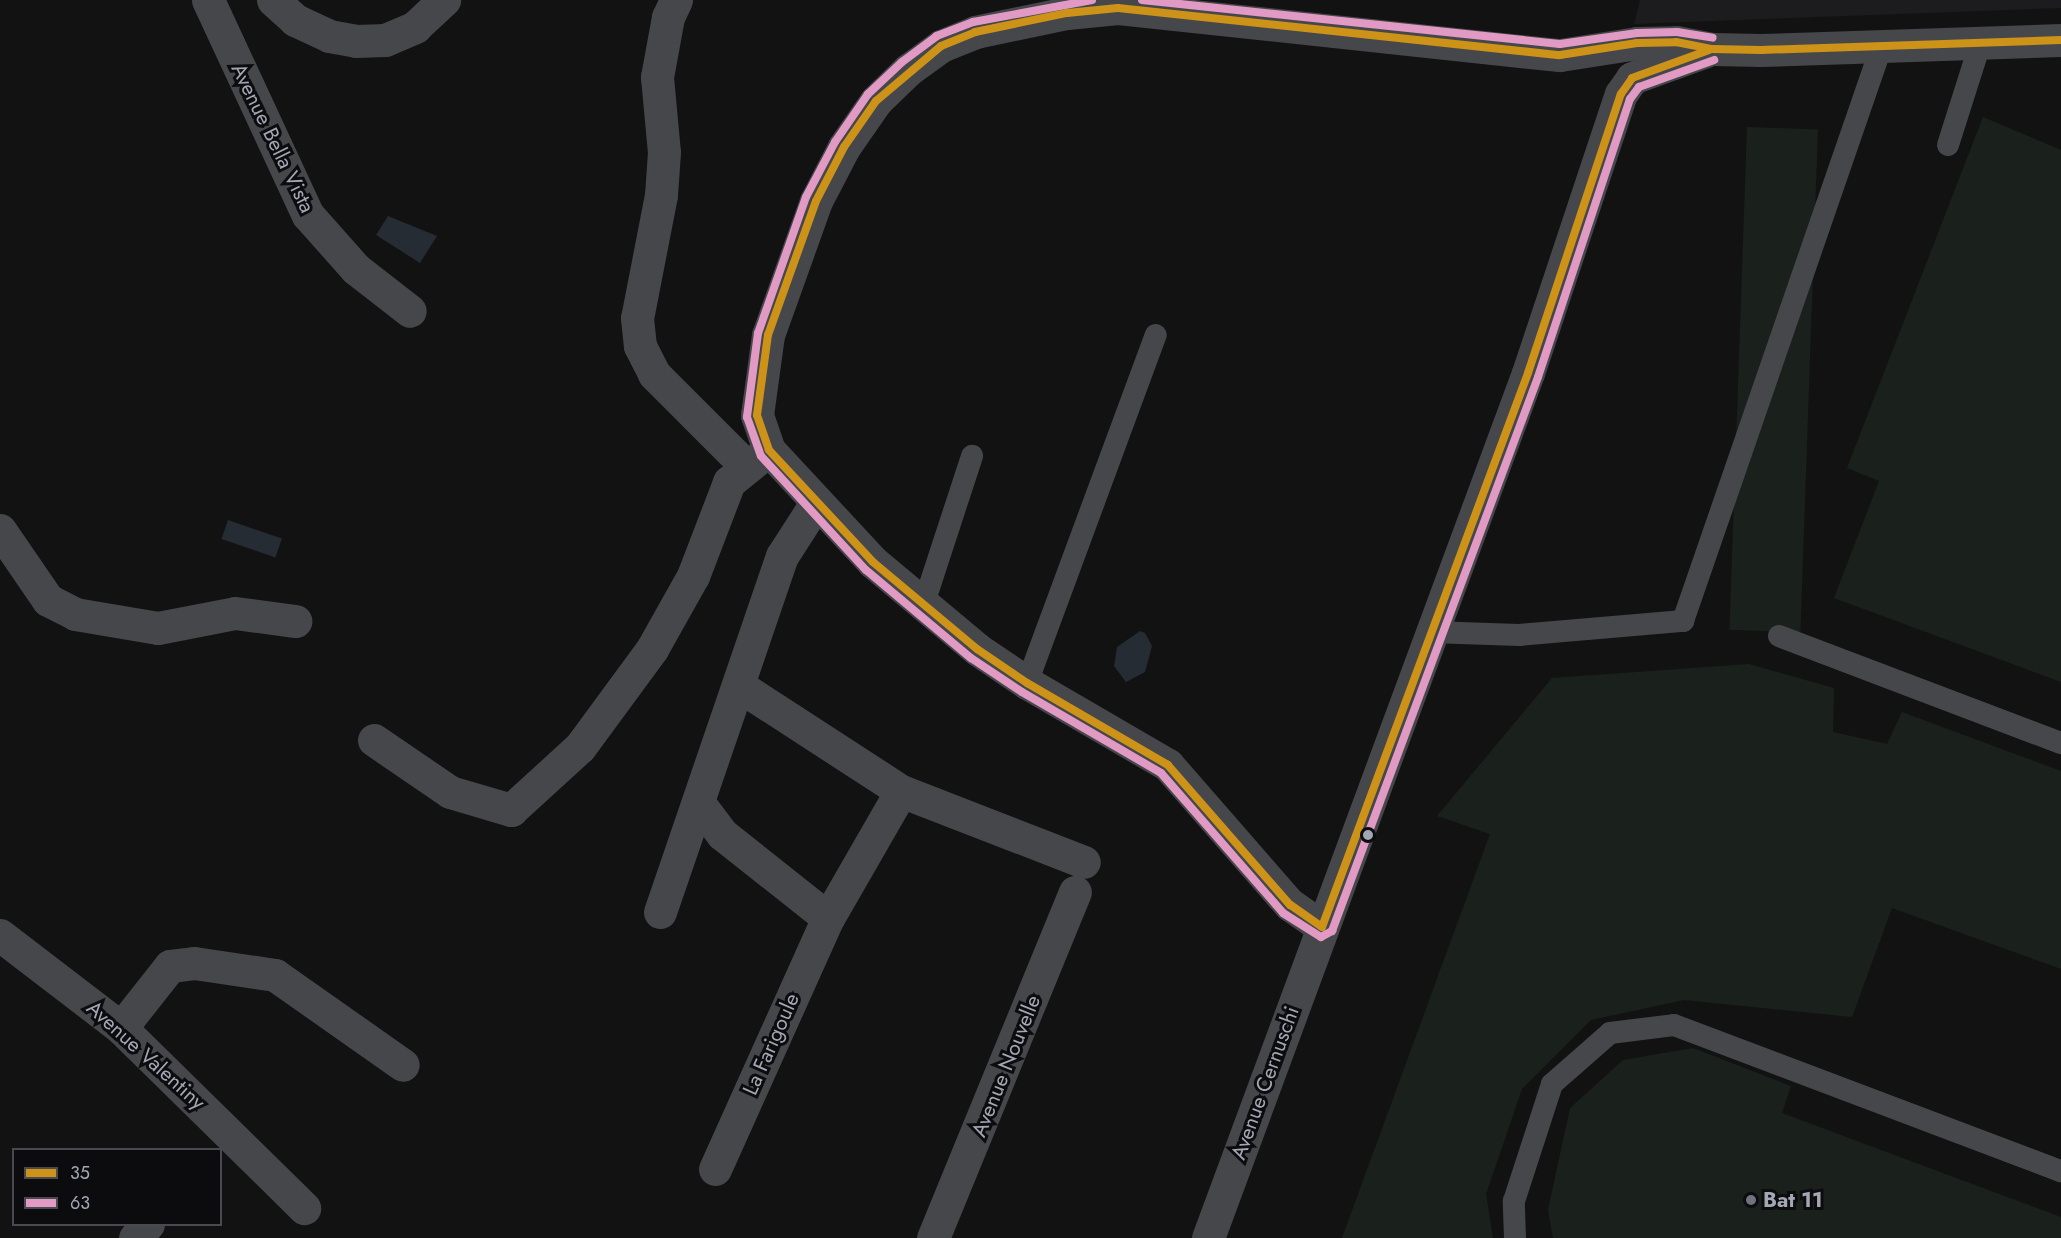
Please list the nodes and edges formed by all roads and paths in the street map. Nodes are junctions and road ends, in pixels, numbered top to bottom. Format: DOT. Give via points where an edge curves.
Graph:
graph roads {
  1 [pos="208,0"];
  2 [pos="273,0"];
  3 [pos="444,0"];
  4 [pos="676,0"];
  5 [pos="2061,40"];
  6 [pos="1981,41"];
  7 [pos="1882,45"];
  8 [pos="1712,49"];
  9 [pos="1948,145"];
  10 [pos="410,311"];
  11 [pos="1156,335"];
  12 [pos="972,456"];
  13 [pos="757,457"];
  14 [pos="816,503"];
  15 [pos="0,530"];
  16 [pos="923,606"];
  17 [pos="295,621"];
  18 [pos="1430,632"];
  19 [pos="1779,636"];
  20 [pos="1027,683"];
  21 [pos="738,685"];
  22 [pos="374,740"];
  23 [pos="2061,743"];
  24 [pos="901,790"];
  25 [pos="698,802"];
  26 [pos="660,912"];
  27 [pos="828,918"];
  28 [pos="1322,927"];
  29 [pos="4,945"];
  30 [pos="121,1028"];
  31 [pos="403,1065"];
  32 [pos="225,1142"];
  33 [pos="715,1169"];
  34 [pos="2061,1171"];
  35 [pos="304,1208"];
  36 [pos="146,1226"];
  37 [pos="135,1238"];
  38 [pos="933,1238"];
  39 [pos="1208,1238"];
  40 [pos="1515,1238"];
  1 -- 10 [label="street, Avenue Bella Vista" via="308,215 356,269"];
  2 -- 3 [label="street" via="295,20 320,32 356,40 386,40 415,27"];
  4 -- 13 [label="street" via="668,16 657,77 664,152 661,195 637,318 640,346 654,374"];
  5 -- 6 [label="street"];
  6 -- 7 [label="street"];
  6 -- 9 [label="lane"];
  7 -- 8 [label="street"];
  7 -- 18 [label="lane" via="1683,621 1519,635"];
  8 -- 13 [label="street" via="1676,42 1637,43 1560,55 1118,8 1023,22 941,46 876,101 844,147 816,201 768,335 757,415"];
  8 -- 18 [label="street, Avenue Cernuschi" via="1632,78 1622,94 1528,373"];
  11 -- 20 [label="lane"];
  12 -- 16 [label="lane"];
  13 -- 14 [label="street"];
  13 -- 22 [label="street" via="729,482 693,576 652,650 580,747 511,810 450,792"];
  14 -- 16 [label="street"];
  14 -- 21 [label="street" via="782,556"];
  15 -- 17 [label="street" via="48,600 75,614 158,628 235,613"];
  16 -- 20 [label="street"];
  18 -- 28 [label="street, Avenue Cernuschi"];
  19 -- 23 [label="lane"];
  20 -- 28 [label="street" via="1167,765 1290,905"];
  21 -- 24 [label="street"];
  21 -- 25 [label="street"];
  24 -- 27 [label="street, La Farigoule"];
  24 -- 38 [label="street, Avenue Nouvelle" via="1079,877"];
  25 -- 26 [label="street"];
  25 -- 27 [label="street" via="723,834"];
  27 -- 33 [label="street, La Farigoule"];
  28 -- 39 [label="street, Avenue Cernuschi"];
  29 -- 30 [label="street, Avenue Valentiny"];
  30 -- 31 [label="street" via="170,966 195,963 274,975"];
  30 -- 32 [label="street, Avenue Valentiny"];
  32 -- 35 [label="street, Avenue Valentiny"];
  34 -- 40 [label="lane" via="1674,1025 1664,1026 1610,1033 1552,1084 1514,1201"];
  36 -- 37 [label="street"];
}
